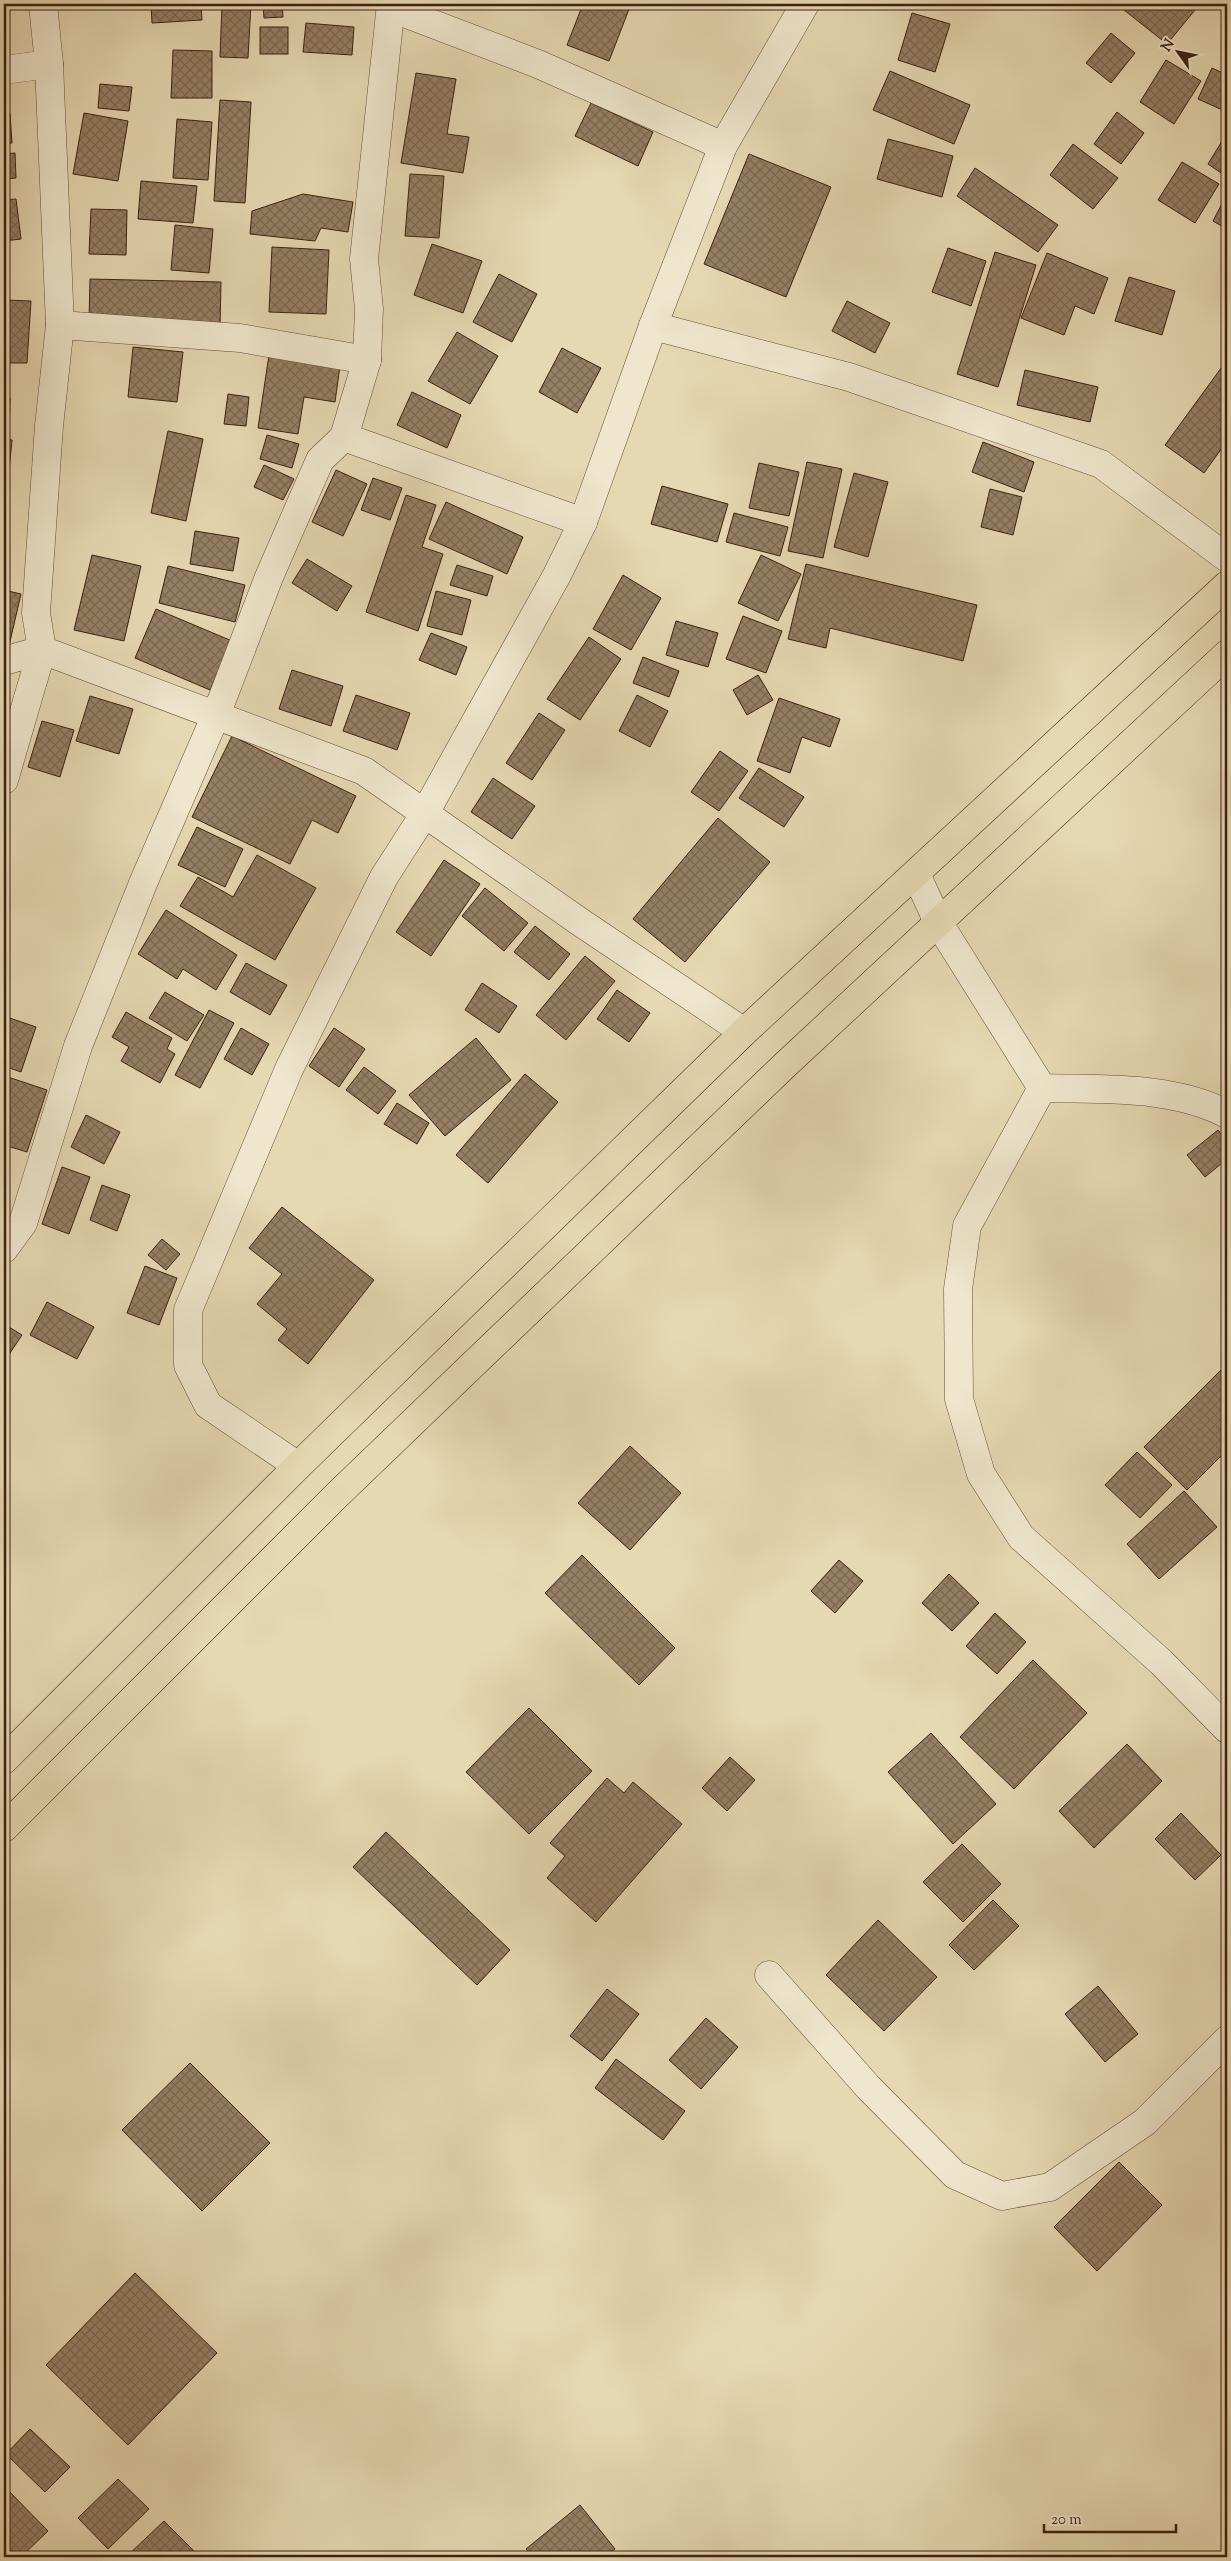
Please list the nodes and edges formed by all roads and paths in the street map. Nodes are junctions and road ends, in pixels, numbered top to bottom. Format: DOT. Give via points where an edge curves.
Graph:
graph roads {
  1 [pos="43,4"];
  2 [pos="805,4"];
  3 [pos="391,6"];
  4 [pos="49,64"];
  5 [pos="4,70"];
  6 [pos="722,146"];
  7 [pos="60,325"];
  8 [pos="653,326"];
  9 [pos="367,360"];
  10 [pos="344,437"];
  11 [pos="583,522"];
  12 [pos="1227,558"];
  13 [pos="1227,585"];
  14 [pos="42,650"];
  15 [pos="1227,654"];
  16 [pos="4,661"];
  17 [pos="216,715"];
  18 [pos="4,780"];
  19 [pos="425,814"];
  20 [pos="916,874"];
  21 [pos="938,922"];
  22 [pos="744,1032"];
  23 [pos="1042,1088"];
  24 [pos="1227,1114"];
  25 [pos="4,1249"];
  26 [pos="298,1466"];
  27 [pos="1227,1729"];
  28 [pos="4,1760"];
  29 [pos="4,1828"];
  30 [pos="769,1975"];
  31 [pos="1227,2040"];
  1 -- 4 [label="street"];
  2 -- 6 [label="street"];
  3 -- 6 [label="street" via="538,64"];
  3 -- 9 [label="street" via="364,259 369,309"];
  4 -- 5 [label="street"];
  4 -- 7 [label="street"];
  6 -- 8 [label="street"];
  7 -- 9 [label="street" via="240,338"];
  7 -- 14 [label="street" via="49,426 36,613"];
  8 -- 11 [label="street"];
  8 -- 12 [label="street" via="849,377 1101,464"];
  9 -- 10 [label="street"];
  10 -- 11 [label="street"];
  10 -- 17 [label="street" via="320,460 269,577"];
  11 -- 19 [label="street"];
  13 -- 20 [label="main road"];
  14 -- 16 [label="street"];
  14 -- 17 [label="street"];
  14 -- 18 [label="street"];
  15 -- 21 [label="main road"];
  17 -- 19 [label="street" via="364,771"];
  17 -- 25 [label="street" via="144,880 78,1046 23,1223"];
  19 -- 22 [label="street"];
  19 -- 26 [label="street" via="384,877 289,1070 188,1310 188,1365 208,1405"];
  20 -- 21 [label="street"];
  20 -- 22 [label="main road"];
  21 -- 23 [label="street"];
  21 -- 29 [label="main road" via="337,1495"];
  22 -- 26 [label="main road"];
  23 -- 24 [label="street" via="1146,1091 1208,1104"];
  23 -- 27 [label="street" via="967,1226 958,1289 959,1399 981,1474 1021,1537 1161,1662"];
  26 -- 28 [label="main road"];
  30 -- 31 [label="street" via="868,2087 955,2175 1002,2196 1050,2187 1145,2122"];
}
